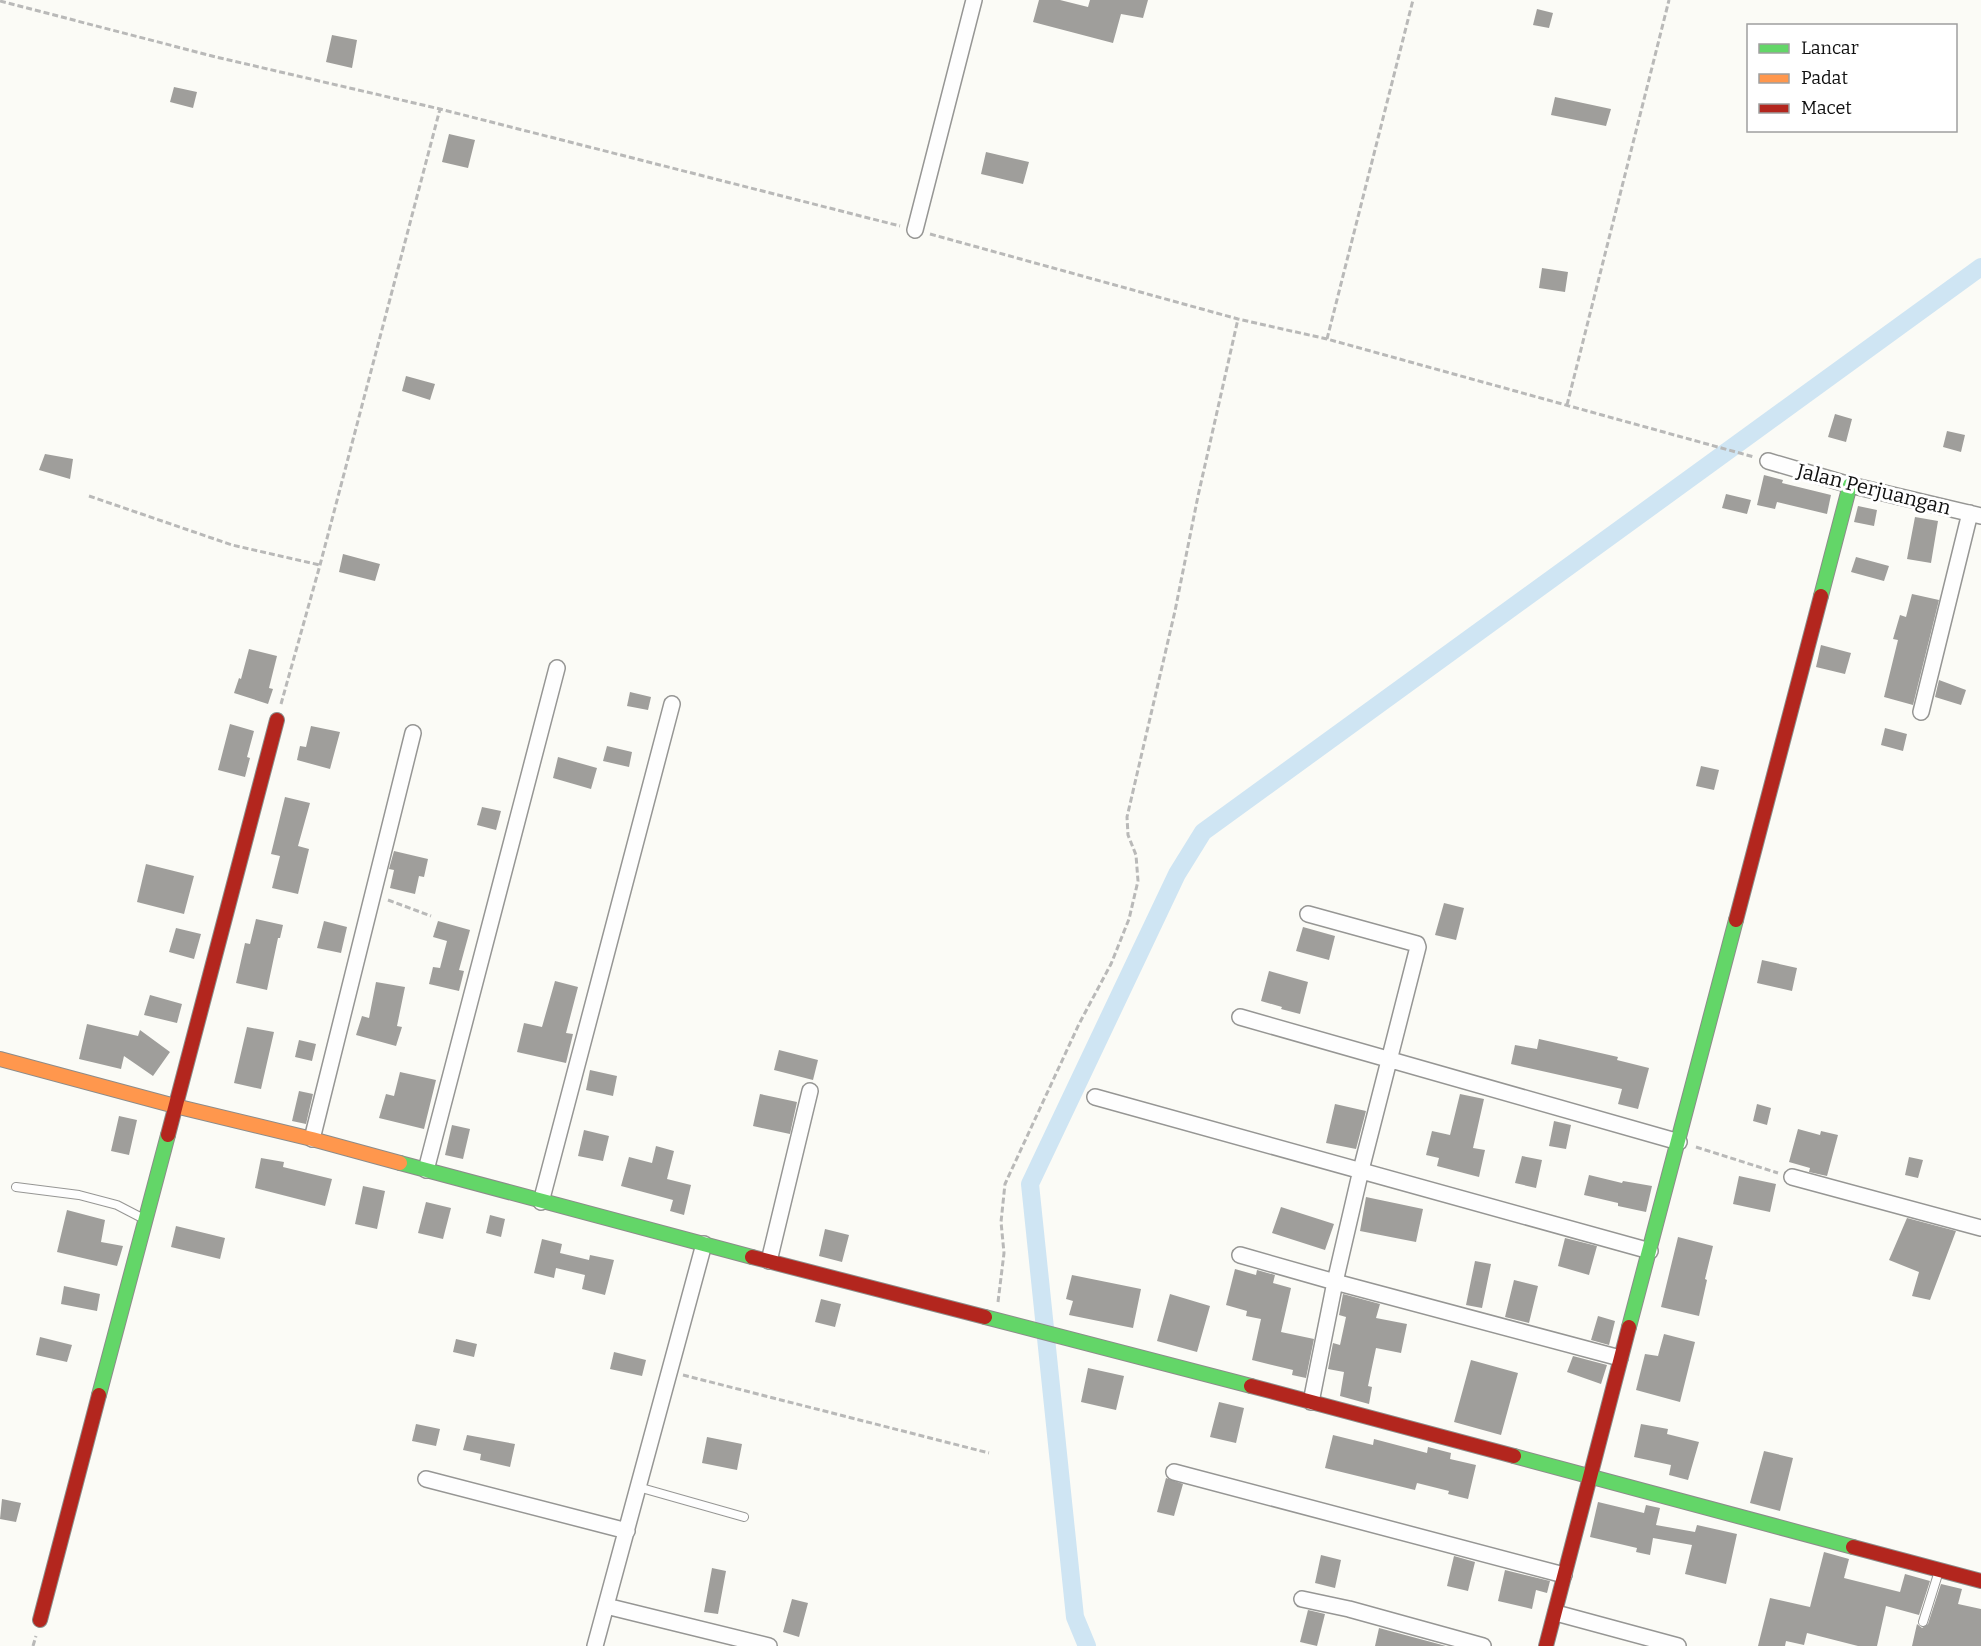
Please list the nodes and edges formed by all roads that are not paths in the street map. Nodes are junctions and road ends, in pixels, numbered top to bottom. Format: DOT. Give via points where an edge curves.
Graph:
graph roads {
  1 [pos="974,0"];
  2 [pos="915,230"];
  3 [pos="1768,461"];
  4 [pos="1850,485"];
  5 [pos="1975,514"];
  6 [pos="557,668"];
  7 [pos="672,704"];
  8 [pos="1921,712"];
  9 [pos="277,720"];
  10 [pos="413,733"];
  11 [pos="1308,914"];
  12 [pos="1240,1017"];
  13 [pos="0,1059"];
  14 [pos="1388,1059"];
  15 [pos="810,1091"];
  16 [pos="1095,1096"];
  17 [pos="175,1106"];
  18 [pos="312,1139"];
  19 [pos="1679,1142"];
  20 [pos="426,1170"];
  21 [pos="1361,1170"];
  22 [pos="1791,1177"];
  23 [pos="16,1187"];
  24 [pos="541,1202"];
  25 [pos="145,1220"];
  26 [pos="1981,1228"];
  27 [pos="704,1244"];
  28 [pos="1650,1251"];
  29 [pos="1240,1255"];
  30 [pos="769,1260"];
  31 [pos="1335,1282"];
  32 [pos="1620,1358"];
  33 [pos="1311,1402"];
  34 [pos="1174,1472"];
  35 [pos="1591,1476"];
  36 [pos="426,1479"];
  37 [pos="639,1487"];
  38 [pos="744,1517"];
  39 [pos="627,1531"];
  40 [pos="1940,1570"];
  41 [pos="1564,1575"];
  42 [pos="1981,1581"];
  43 [pos="1302,1599"];
  44 [pos="606,1606"];
  45 [pos="1556,1613"];
  46 [pos="40,1620"];
  47 [pos="1923,1622"];
  48 [pos="595,1646"];
  49 [pos="769,1646"];
  50 [pos="1483,1646"];
  51 [pos="1546,1646"];
  52 [pos="1678,1646"];
  1 -- 2 [label="street"];
  3 -- 4 [label="street, Jalan Perjuangan"];
  4 -- 5 [label="street, Jalan Perjuangan"];
  4 -- 19 [label="street"];
  5 -- 8 [label="street"];
  6 -- 20 [label="street"];
  7 -- 24 [label="street"];
  9 -- 17 [label="street"];
  10 -- 18 [label="street"];
  11 -- 14 [label="street" via="1417,944 1413,973"];
  12 -- 14 [label="street"];
  13 -- 17 [label="street"];
  14 -- 19 [label="street"];
  14 -- 21 [label="street"];
  15 -- 30 [label="street"];
  16 -- 21 [label="street"];
  17 -- 18 [label="street"];
  17 -- 25 [label="street"];
  18 -- 20 [label="street"];
  19 -- 28 [label="street"];
  20 -- 24 [label="street"];
  21 -- 28 [label="street"];
  21 -- 31 [label="street"];
  22 -- 26 [label="street"];
  23 -- 25 [label="lane" via="79,1195 117,1205"];
  24 -- 27 [label="street"];
  25 -- 46 [label="street"];
  27 -- 30 [label="street"];
  27 -- 37 [label="street"];
  28 -- 32 [label="street"];
  29 -- 31 [label="street"];
  30 -- 33 [label="street"];
  31 -- 32 [label="street"];
  31 -- 33 [label="street"];
  32 -- 35 [label="street"];
  33 -- 35 [label="street"];
  34 -- 41 [label="street"];
  35 -- 40 [label="street"];
  35 -- 41 [label="street"];
  36 -- 39 [label="street"];
  37 -- 38 [label="lane"];
  37 -- 39 [label="street"];
  39 -- 44 [label="street"];
  40 -- 42 [label="street"];
  40 -- 47 [label="lane"];
  41 -- 45 [label="street"];
  43 -- 50 [label="street"];
  44 -- 48 [label="street"];
  44 -- 49 [label="street"];
  45 -- 51 [label="street"];
  45 -- 52 [label="street"];
}
